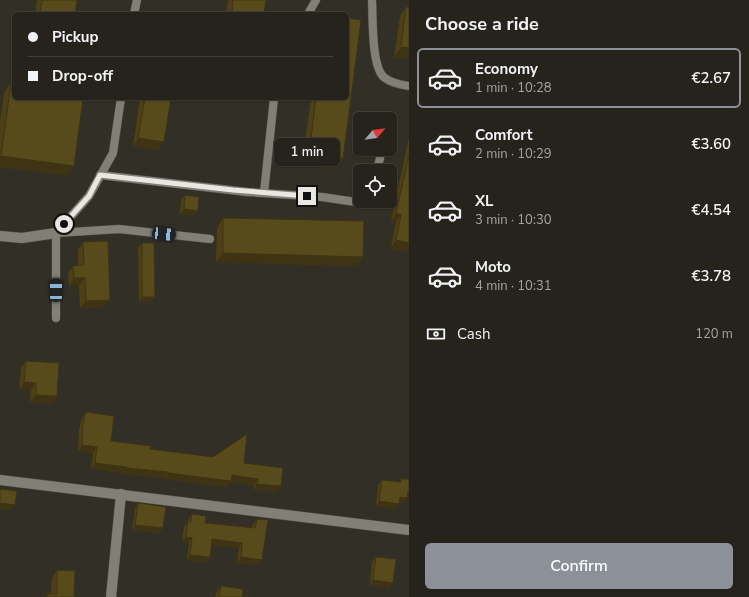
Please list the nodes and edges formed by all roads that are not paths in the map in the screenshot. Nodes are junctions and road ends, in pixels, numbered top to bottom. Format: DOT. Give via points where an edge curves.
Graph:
graph roads {
  1 [pos="137,0"];
  2 [pos="316,0"];
  3 [pos="372,0"];
  4 [pos="134,12"];
  5 [pos="309,12"];
  6 [pos="409,86"];
  7 [pos="121,100"];
  8 [pos="274,100"];
  9 [pos="100,175"];
  10 [pos="264,193"];
  11 [pos="353,201"];
  12 [pos="56,233"];
  13 [pos="0,236"];
  14 [pos="210,239"];
  15 [pos="56,318"];
  16 [pos="0,480"];
  17 [pos="121,494"];
  18 [pos="409,530"];
  19 [pos="111,597"];
  1 -- 4 [label="lane"];
  2 -- 5 [label="lane"];
  3 -- 6 [label="lane" via="375,60 379,72 385,78"];
  7 -- 9 [label="lane" via="113,153"];
  8 -- 10 [label="lane"];
  9 -- 10 [label="lane"];
  9 -- 12 [label="lane" via="89,196"];
  10 -- 11 [label="lane" via="322,196"];
  12 -- 13 [label="street" via="22,238"];
  12 -- 14 [label="lane" via="119,229"];
  12 -- 15 [label="lane"];
  16 -- 17 [label="street"];
  17 -- 18 [label="street"];
  17 -- 19 [label="street"];
}
